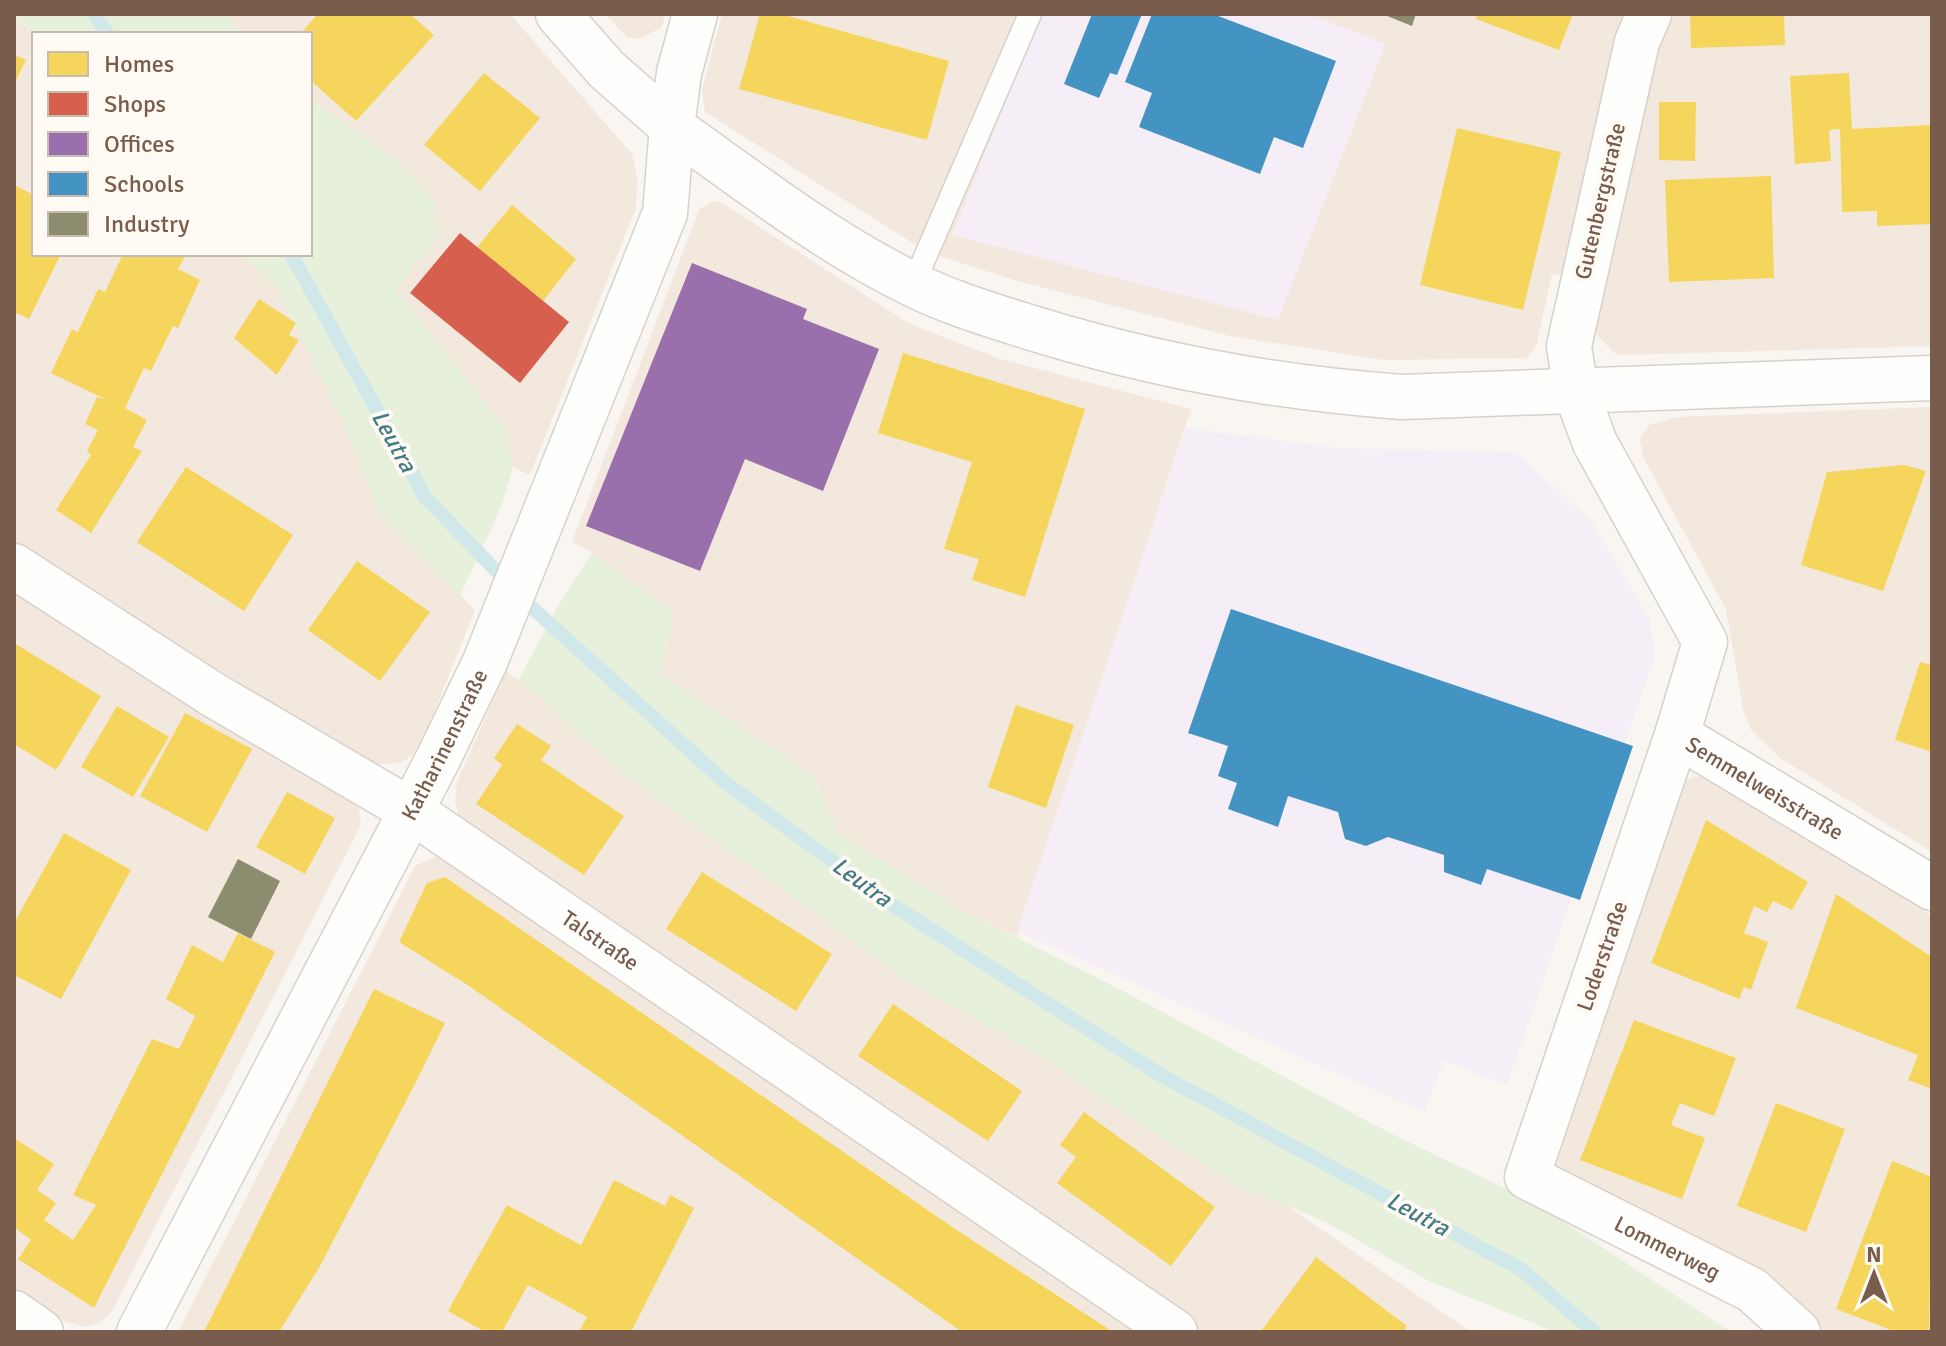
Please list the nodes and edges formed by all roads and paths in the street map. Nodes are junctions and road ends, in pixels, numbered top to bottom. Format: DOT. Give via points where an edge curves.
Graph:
graph roads {
  1 [pos="558,14"];
  2 [pos="695,14"];
  3 [pos="1030,14"];
  4 [pos="1649,14"];
  5 [pos="672,127"];
  6 [pos="913,285"];
  7 [pos="1932,378"];
  8 [pos="1576,392"];
  9 [pos="14,566"];
  10 [pos="1677,735"];
  11 [pos="410,810"];
  12 [pos="1932,888"];
  13 [pos="1527,1177"];
  14 [pos="14,1313"];
  15 [pos="41,1332"];
  16 [pos="139,1332"];
  17 [pos="1175,1332"];
  18 [pos="1798,1332"];
  1 -- 5 [label="street" via="606,69"];
  2 -- 5 [label="street, Katharinenstraße"];
  3 -- 6 [label="lane"];
  4 -- 8 [label="street, Gutenbergstraße" via="1637,42 1575,310 1569,346"];
  5 -- 6 [label="street" via="833,240"];
  5 -- 11 [label="street, Katharinenstraße" via="665,213 485,662"];
  6 -- 8 [label="street" via="984,313 1135,357 1317,391 1402,397"];
  7 -- 8 [label="street"];
  8 -- 10 [label="street, Semmelweisstraße" via="1595,443 1705,642"];
  9 -- 11 [label="street, Talstraße" via="212,694"];
  10 -- 12 [label="street, Semmelweisstraße"];
  10 -- 13 [label="street, Loderstraße"];
  11 -- 16 [label="street, Katharinenstraße"];
  11 -- 17 [label="street, Talstraße"];
  13 -- 18 [label="street, Lommerweg" via="1752,1290"];
  14 -- 15 [label="street"];
}
